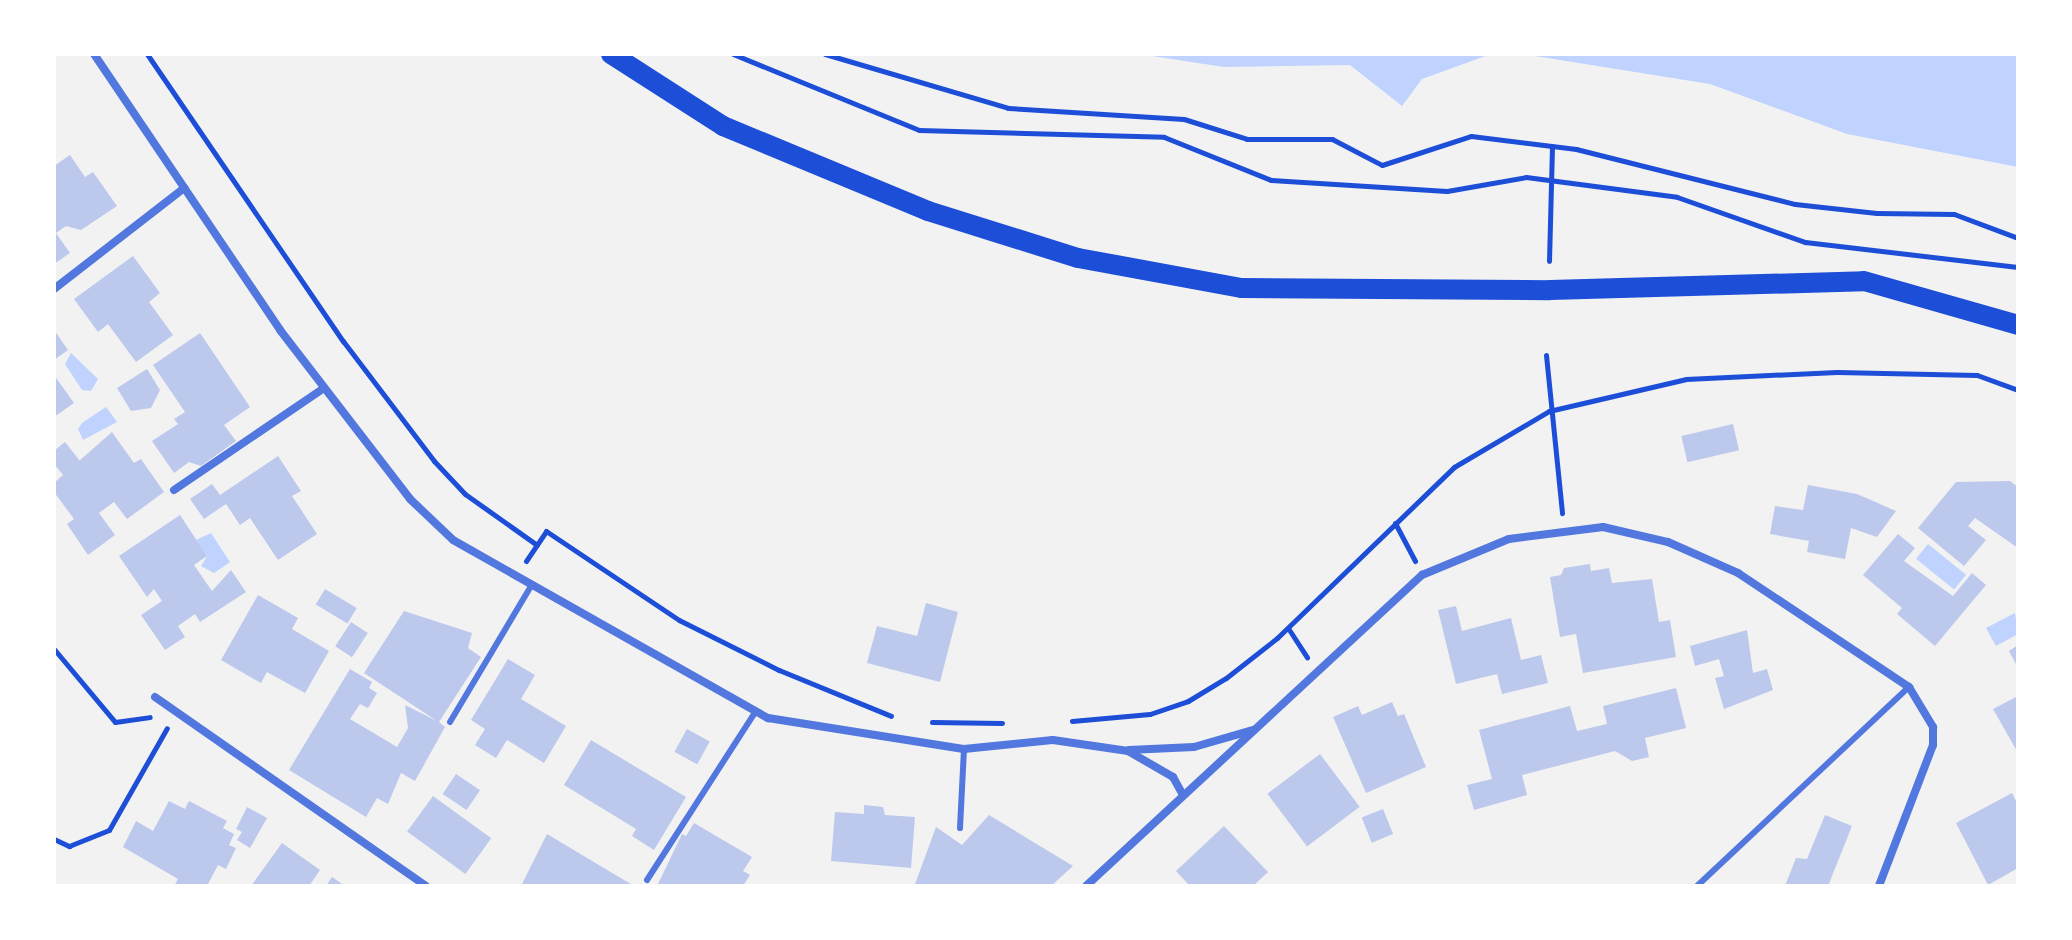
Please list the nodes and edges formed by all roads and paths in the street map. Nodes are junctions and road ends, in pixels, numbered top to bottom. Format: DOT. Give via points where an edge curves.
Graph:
graph roads {
  1 [pos="94,54"];
  2 [pos="147,54"];
  3 [pos="611,54"];
  4 [pos="733,54"];
  5 [pos="825,54"];
  6 [pos="1552,146"];
  7 [pos="1548,179"];
  8 [pos="184,188"];
  9 [pos="2018,238"];
  10 [pos="1549,261"];
  11 [pos="2018,267"];
  12 [pos="54,289"];
  13 [pos="2018,325"];
  14 [pos="1546,355"];
  15 [pos="324,388"];
  16 [pos="2018,390"];
  17 [pos="1549,411"];
  18 [pos="174,490"];
  19 [pos="1395,523"];
  20 [pos="1564,530"];
  21 [pos="537,545"];
  22 [pos="1422,575"];
  23 [pos="515,579"];
  24 [pos="530,588"];
  25 [pos="1288,628"];
  26 [pos="54,649"];
  27 [pos="1316,671"];
  28 [pos="1909,687"];
  29 [pos="155,697"];
  30 [pos="756,711"];
  31 [pos="175,713"];
  32 [pos="904,721"];
  33 [pos="917,721"];
  34 [pos="450,722"];
  35 [pos="1065,722"];
  36 [pos="1010,723"];
  37 [pos="1258,728"];
  38 [pos="964,749"];
  39 [pos="1128,751"];
  40 [pos="1183,795"];
  41 [pos="960,828"];
  42 [pos="54,839"];
  43 [pos="647,880"];
  44 [pos="426,886"];
  45 [pos="1086,886"];
  46 [pos="1697,886"];
  47 [pos="1879,886"];
  1 -- 8 [label="street"];
  2 -- 21 [label="path" via="343,341 434,461 465,494"];
  3 -- 13 [label="main road" via="723,126 928,211 1078,258 1241,288 1535,290 1864,281"];
  4 -- 7 [label="path" via="919,130 1164,137 1271,180 1447,191 1526,177"];
  5 -- 6 [label="path" via="1008,108 1184,119 1247,139 1332,139 1382,165 1471,136"];
  6 -- 7 [label="path"];
  6 -- 9 [label="path" via="1795,204 1954,214"];
  7 -- 10 [label="path"];
  7 -- 11 [label="path" via="1677,197 1805,242"];
  8 -- 12 [label="street"];
  8 -- 15 [label="street"];
  14 -- 17 [label="path"];
  15 -- 18 [label="street"];
  15 -- 23 [label="street" via="410,499 453,540"];
  16 -- 17 [label="path" via="1977,375 1837,372 1686,379"];
  17 -- 19 [label="path" via="1454,467"];
  17 -- 20 [label="path"];
  19 -- 22 [label="path"];
  19 -- 25 [label="path"];
  20 -- 22 [label="street" via="1509,539"];
  20 -- 28 [label="street" via="1603,527 1655,539 1738,573"];
  21 -- 23 [label="path"];
  21 -- 32 [label="path" via="546,531 679,620 779,670"];
  22 -- 27 [label="street"];
  23 -- 24 [label="street"];
  24 -- 30 [label="street"];
  24 -- 34 [label="lane"];
  25 -- 27 [label="path"];
  25 -- 35 [label="path" via="1188,701 1150,714"];
  26 -- 31 [label="path" via="115,722"];
  27 -- 37 [label="street"];
  28 -- 46 [label="lane"];
  28 -- 47 [label="street" via="1933,727 1933,745"];
  29 -- 31 [label="street"];
  30 -- 38 [label="street" via="768,718"];
  30 -- 43 [label="lane"];
  31 -- 42 [label="path" via="109,830 69,846"];
  31 -- 44 [label="street"];
  33 -- 36 [label="path"];
  37 -- 39 [label="street" via="1194,747"];
  37 -- 40 [label="street"];
  38 -- 39 [label="street" via="1053,740"];
  38 -- 41 [label="lane"];
  39 -- 40 [label="street" via="1173,777"];
  40 -- 45 [label="street"];
}
